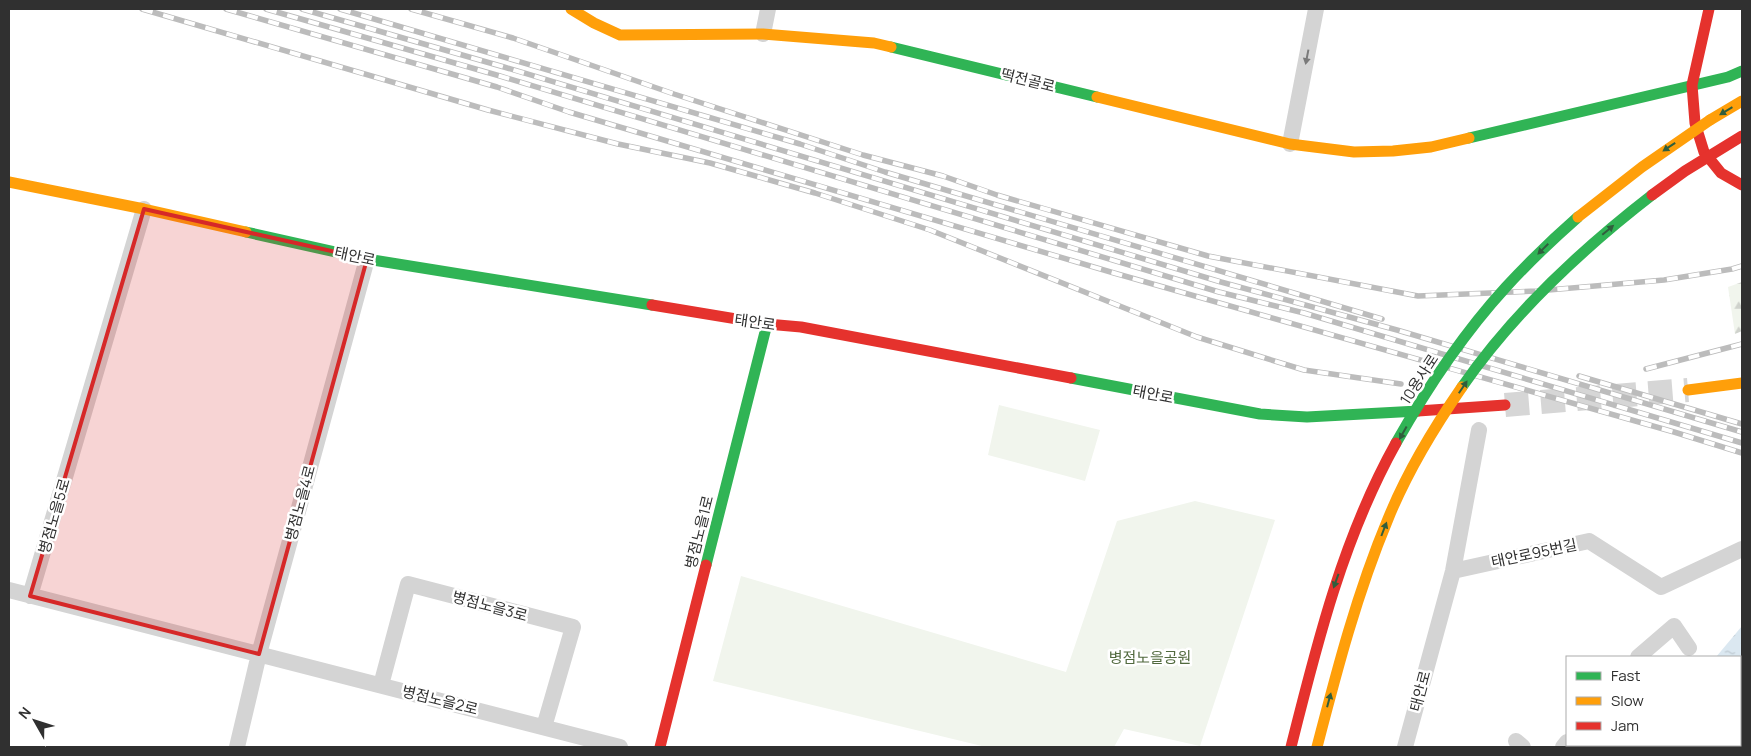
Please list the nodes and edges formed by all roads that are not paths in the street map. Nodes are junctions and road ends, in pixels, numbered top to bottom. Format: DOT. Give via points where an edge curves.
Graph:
graph roads {
  1 [pos="571,9"];
  2 [pos="768,9"];
  3 [pos="1316,9"];
  4 [pos="1709,9"];
  5 [pos="763,34"];
  6 [pos="1714,69"];
  7 [pos="1742,71"];
  8 [pos="1692,85"];
  9 [pos="1742,102"];
  10 [pos="1742,136"];
  11 [pos="1290,144"];
  12 [pos="9,182"];
  13 [pos="1742,185"];
  14 [pos="144,209"];
  15 [pos="367,259"];
  16 [pos="767,324"];
  17 [pos="1742,383"];
  18 [pos="1688,390"];
  19 [pos="1505,405"];
  20 [pos="1478,430"];
  21 [pos="1742,549"];
  22 [pos="1453,571"];
  23 [pos="9,590"];
  24 [pos="30,596"];
  25 [pos="1689,648"];
  26 [pos="259,654"];
  27 [pos="1639,656"];
  28 [pos="381,685"];
  29 [pos="544,727"];
  30 [pos="237,747"];
  31 [pos="620,747"];
  32 [pos="660,747"];
  33 [pos="1291,747"];
  34 [pos="1317,747"];
  35 [pos="1405,747"];
  1 -- 5 [label="street, 떡전골로" via="620,35"];
  2 -- 5 [label="street"];
  3 -- 11 [label="street, one-way"];
  4 -- 8 [label="street"];
  5 -- 11 [label="street, 떡전골로" via="874,43"];
  6 -- 8 [label="street"];
  7 -- 8 [label="street, 떡전골로"];
  8 -- 11 [label="street, 떡전골로" via="1431,147 1354,152"];
  8 -- 13 [label="street" via="1695,123 1704,152 1721,173"];
  9 -- 33 [label="street, 10용사로, one-way, bridge" via="1640,168 1577,218 1519,273 1466,336 1419,404 1363,510 1315,648"];
  34 -- 10 [label="street, one-way, bridge" via="1350,625 1388,518 1424,448 1474,370 1548,285 1597,240 1668,182"];
  12 -- 14 [label="street, 태안로"];
  14 -- 15 [label="street, 태안로"];
  14 -- 24 [label="street, 병점노을5로"];
  15 -- 16 [label="street, 태안로"];
  15 -- 26 [label="street, 병점노을4로"];
  16 -- 19 [label="street, 태안로" via="801,327 1260,414 1355,416"];
  16 -- 32 [label="street, 병점노을1로"];
  17 -- 18 [label="street"];
  20 -- 22 [label="street, 태안로"];
  21 -- 22 [label="street, 태안로95번길" via="1661,588 1589,541"];
  22 -- 35 [label="street, 태안로"];
  23 -- 24 [label="street"];
  24 -- 26 [label="street"];
  25 -- 27 [label="street" via="1674,626"];
  26 -- 28 [label="street, 병점노을2로"];
  26 -- 30 [label="street, 병점노을4로"];
  28 -- 29 [label="street, 병점노을2로"];
  28 -- 29 [label="street, 병점노을3로" via="408,584 573,627"];
  29 -- 31 [label="street, 병점노을2로"];
}
